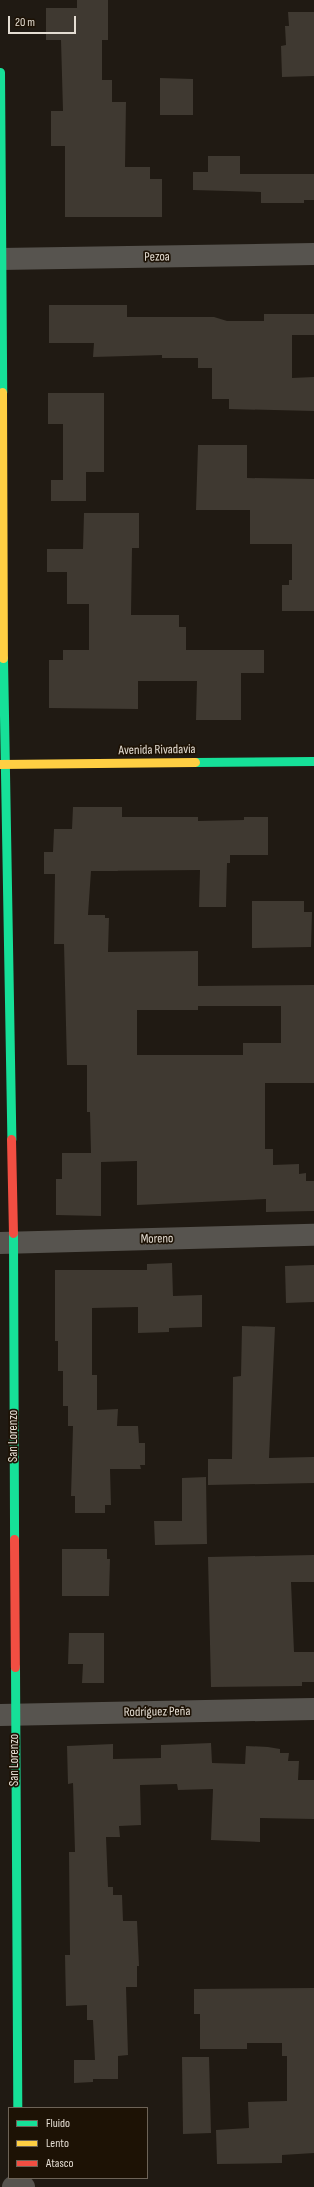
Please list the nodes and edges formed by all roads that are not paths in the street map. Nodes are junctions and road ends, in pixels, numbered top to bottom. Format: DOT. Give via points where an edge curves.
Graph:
graph roads {
  1 [pos="0,72"];
  2 [pos="314,254"];
  3 [pos="1,259"];
  4 [pos="314,761"];
  5 [pos="2,764"];
  6 [pos="314,1235"];
  7 [pos="6,1243"];
  8 [pos="314,1709"];
  9 [pos="7,1715"];
  10 [pos="17,2107"];
  11 [pos="13,2187"];
  12 [pos="18,2187"];
  13 [pos="24,2187"];
  1 -- 3 [label="street, San Lorenzo"];
  2 -- 3 [label="street, Pezoa"];
  3 -- 5 [label="street, San Lorenzo"];
  4 -- 5 [label="street, Avenida Rivadavia"];
  5 -- 7 [label="street, San Lorenzo"];
  6 -- 7 [label="street, Moreno"];
  7 -- 9 [label="street, San Lorenzo"];
  8 -- 9 [label="street, Rodríguez Peña"];
  9 -- 10 [label="street, San Lorenzo"];
  11 -- 12 [label="street"];
  12 -- 13 [label="street"];
}
